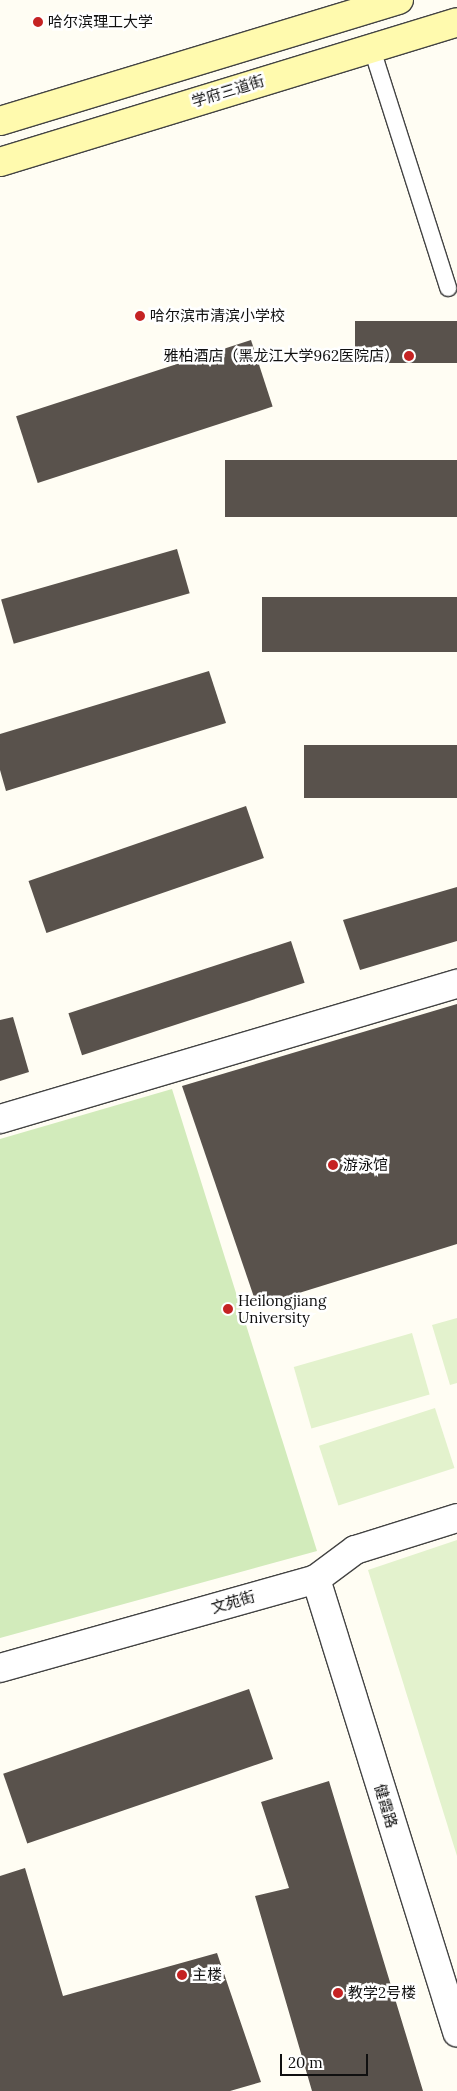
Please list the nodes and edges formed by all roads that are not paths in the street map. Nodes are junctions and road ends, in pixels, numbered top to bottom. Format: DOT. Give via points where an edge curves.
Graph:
graph roads {
  1 [pos="399,0"];
  2 [pos="457,22"];
  3 [pos="372,46"];
  4 [pos="0,121"];
  5 [pos="0,162"];
  6 [pos="448,288"];
  7 [pos="457,984"];
  8 [pos="0,1119"];
  9 [pos="457,1518"];
  10 [pos="316,1579"];
  11 [pos="0,1668"];
  12 [pos="457,2033"];
  1 -- 4 [label="main road"];
  2 -- 3 [label="main road, 学府三道街"];
  3 -- 5 [label="main road, 学府三道街"];
  3 -- 6 [label="lane"];
  7 -- 8 [label="street"];
  9 -- 10 [label="street, 文苑街" via="356,1550"];
  10 -- 11 [label="street, 文苑街"];
  10 -- 12 [label="street, 健霞路"];
}
